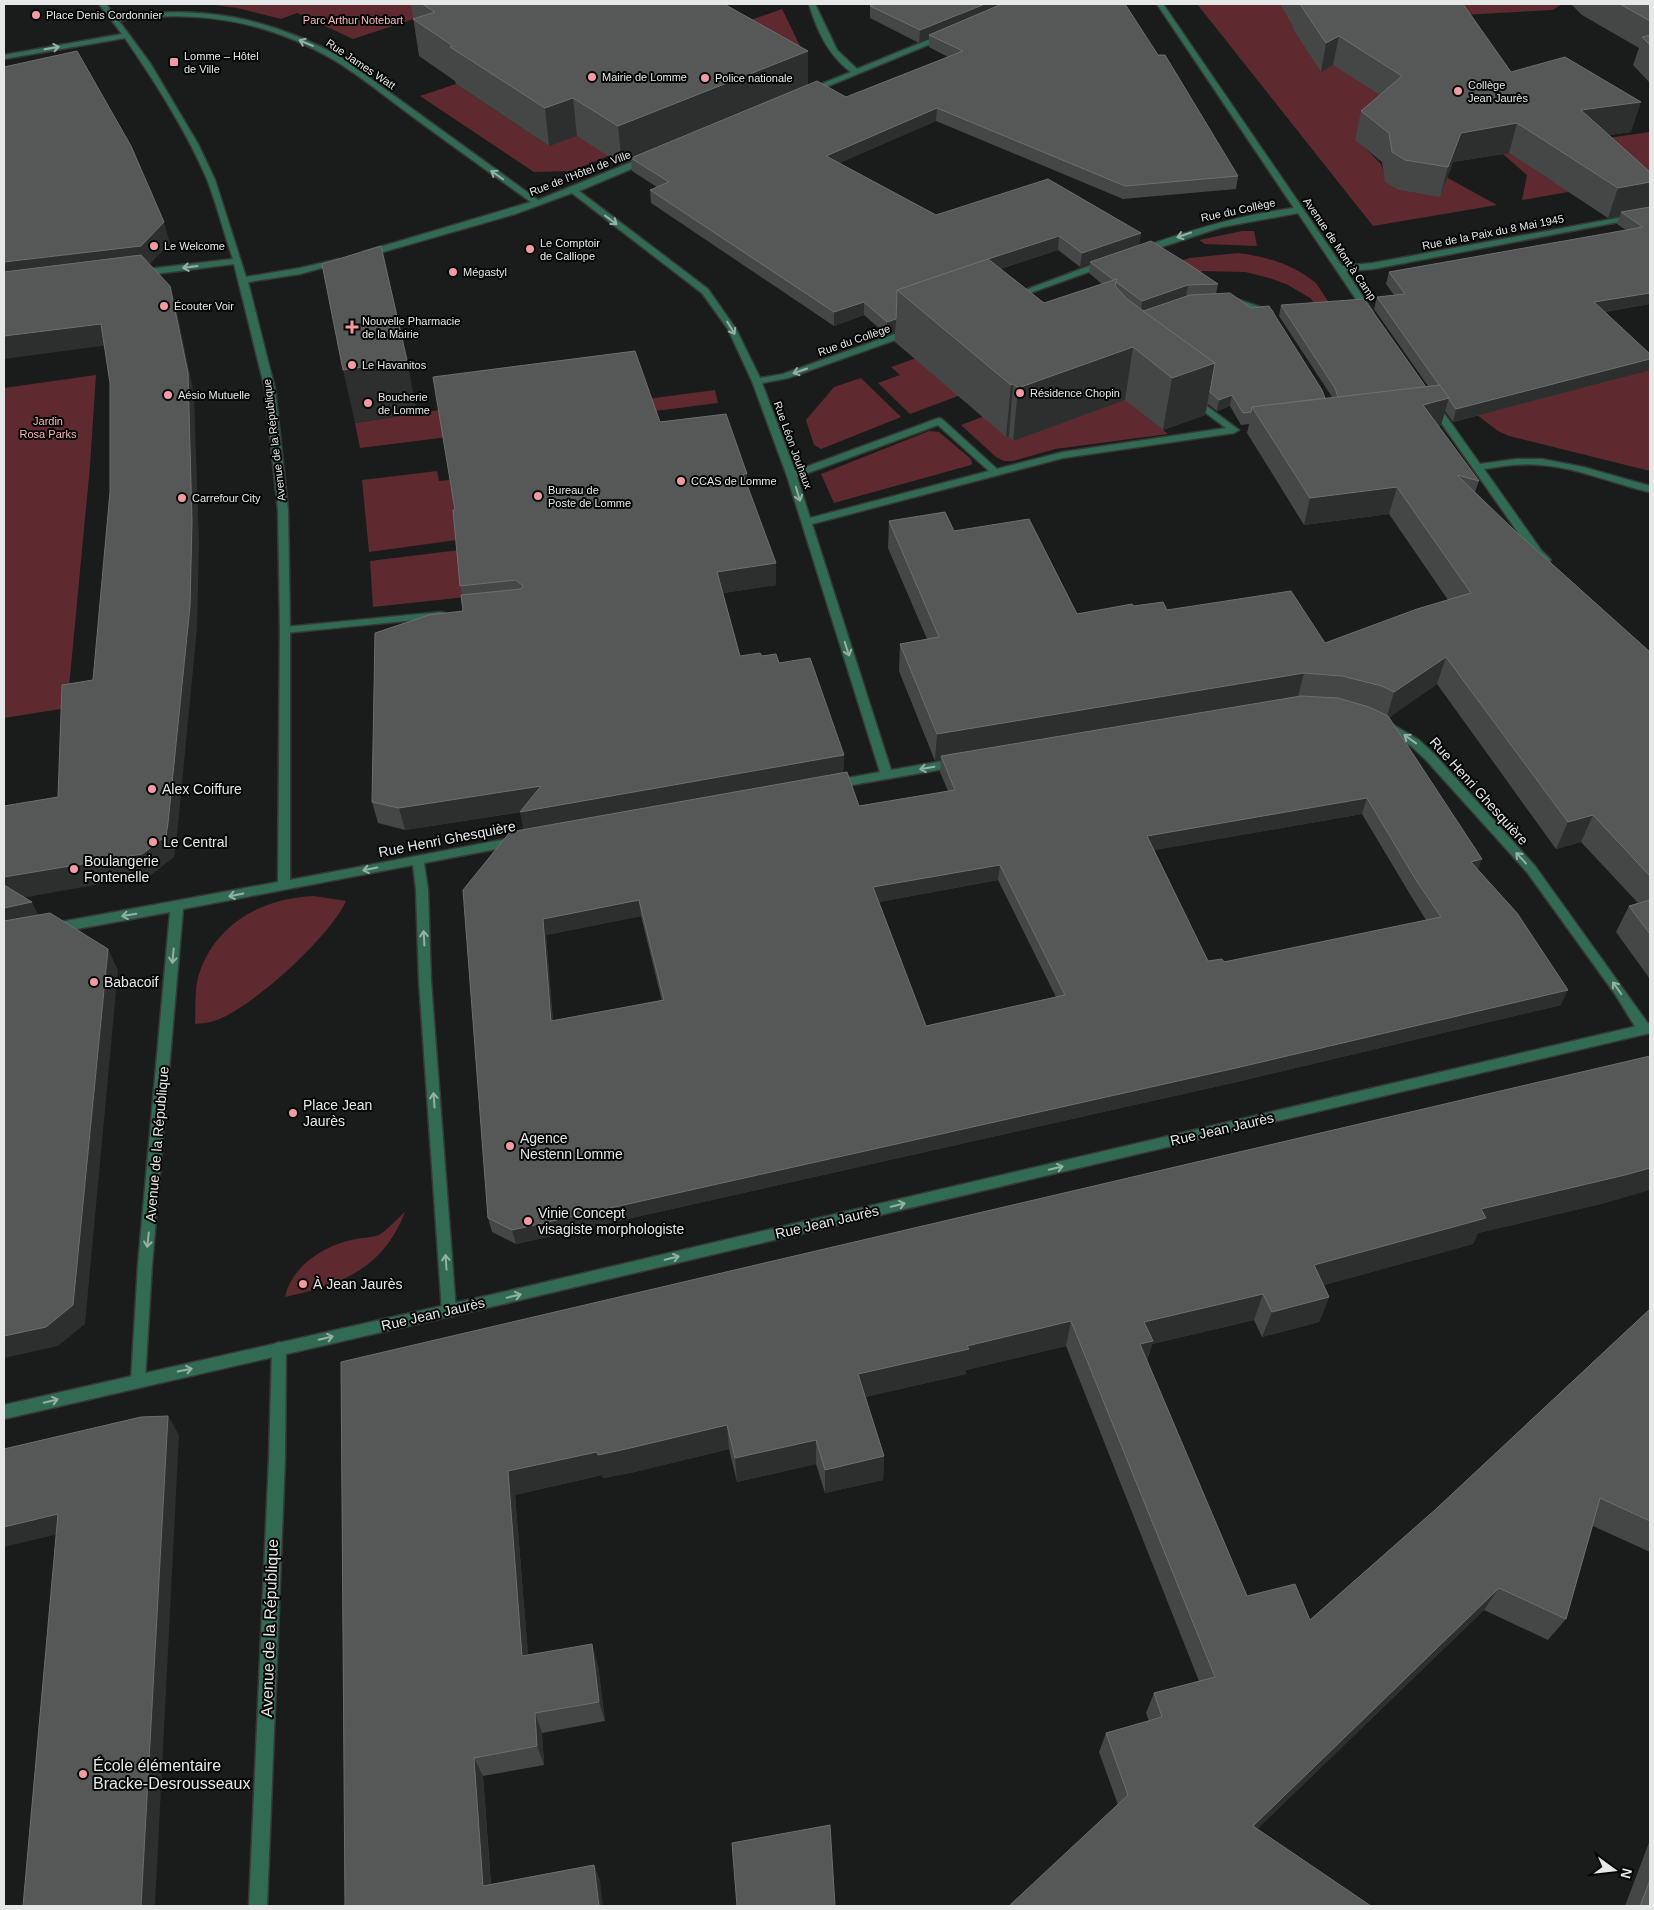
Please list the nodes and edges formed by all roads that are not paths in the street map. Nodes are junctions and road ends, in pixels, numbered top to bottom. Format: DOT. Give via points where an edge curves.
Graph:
graph roads {
  1 [pos="102,4"];
  2 [pos="812,4"];
  3 [pos="1160,4"];
  4 [pos="115,20"];
  5 [pos="953,33"];
  6 [pos="127,35"];
  7 [pos="4,57"];
  8 [pos="856,72"];
  9 [pos="802,95"];
  10 [pos="658,155"];
  11 [pos="573,190"];
  12 [pos="537,203"];
  13 [pos="1300,210"];
  14 [pos="1650,214"];
  15 [pos="1127,255"];
  16 [pos="359,256"];
  17 [pos="1118,258"];
  18 [pos="350,259"];
  19 [pos="238,261"];
  20 [pos="1340,269"];
  21 [pos="130,274"];
  22 [pos="244,280"];
  23 [pos="1007,298"];
  24 [pos="1221,300"];
  25 [pos="1372,318"];
  26 [pos="1276,322"];
  27 [pos="914,331"];
  28 [pos="757,381"];
  29 [pos="1187,395"];
  30 [pos="1431,405"];
  31 [pos="1477,467"];
  32 [pos="996,473"];
  33 [pos="792,476"];
  34 [pos="1650,489"];
  35 [pos="806,522"];
  36 [pos="1551,565"];
  37 [pos="450,614"];
  38 [pos="285,630"];
  39 [pos="1372,719"];
  40 [pos="965,761"];
  41 [pos="887,774"];
  42 [pos="828,785"];
  43 [pos="533,838"];
  44 [pos="418,859"];
  45 [pos="284,886"];
  46 [pos="177,907"];
  47 [pos="41,931"];
  48 [pos="1647,1028"];
  49 [pos="449,1310"];
  50 [pos="279,1349"];
  51 [pos="138,1381"];
  52 [pos="4,1412"];
  53 [pos="258,1906"];
  1 -- 4 [label="street, Avenue de la République"];
  2 -- 8 [label="street" via="834,53 844,65"];
  3 -- 13 [label="street, Avenue de Mont à Camp"];
  4 -- 6 [label="street, Avenue de la République"];
  12 -- 4 [label="street, Rue James Watt, one-way" via="339,60 309,44 265,27 210,15 166,12"];
  5 -- 8 [label="street"];
  7 -- 6 [label="street, one-way"];
  6 -- 19 [label="street, Avenue de la République" via="166,95 203,162"];
  8 -- 9 [label="street"];
  10 -- 11 [label="street, Rue de l'Hôtel de Ville"];
  11 -- 12 [label="street, Rue de l'Hôtel de Ville"];
  11 -- 28 [label="street, Rue Léon Jouhaux, one-way" via="705,291 732,328"];
  12 -- 16 [label="street, Rue de l'Hôtel de Ville"];
  13 -- 15 [label="street, Rue du Collège, one-way" via="1202,229"];
  13 -- 20 [label="street, Avenue de Mont à Camp"];
  14 -- 20 [label="street, Rue de la Paix du 8 Mai 1945" via="1373,266"];
  17 -- 23 [label="street"];
  18 -- 22 [label="street"];
  19 -- 21 [label="street, one-way"];
  19 -- 22 [label="street, Avenue de la République"];
  20 -- 25 [label="street, Avenue de Mont à Camp"];
  22 -- 38 [label="street, Avenue de la République" via="273,409 282,510"];
  24 -- 26 [label="street" via="1230,299 1271,314"];
  27 -- 28 [label="street, Rue du Collège, one-way" via="785,376"];
  28 -- 33 [label="street, Rue Léon Jouhaux"];
  29 -- 32 [label="street" via="1239,430 1063,455"];
  30 -- 31 [label="street"];
  31 -- 34 [label="street" via="1542,462"];
  31 -- 36 [label="street" via="1537,552"];
  32 -- 33 [label="street" via="939,421"];
  32 -- 35 [label="street"];
  33 -- 35 [label="street, Rue Léon Jouhaux, one-way"];
  35 -- 41 [label="street, Rue Léon Jouhaux, one-way"];
  37 -- 38 [label="street"];
  38 -- 45 [label="street, Avenue de la République"];
  48 -- 39 [label="street, Rue Henri Ghesquière, one-way" via="1531,870 1430,756 1398,732"];
  40 -- 41 [label="street, one-way"];
  41 -- 42 [label="street"];
  43 -- 44 [label="street, Rue Henri Ghesquière"];
  44 -- 45 [label="street, Rue Henri Ghesquière, one-way"];
  49 -- 44 [label="street, one-way"];
  45 -- 46 [label="street, Rue Henri Ghesquière, one-way"];
  46 -- 47 [label="street, Rue Henri Ghesquière, one-way"];
  46 -- 51 [label="street, Avenue de la République, one-way"];
  49 -- 48 [label="street, Rue Jean Jaurès, one-way"];
  50 -- 49 [label="street, Rue Jean Jaurès, one-way"];
  51 -- 50 [label="street, Rue Jean Jaurès, one-way"];
  50 -- 53 [label="street, Avenue de la République"];
  52 -- 51 [label="street, Rue Jean Jaurès, one-way"];
}
